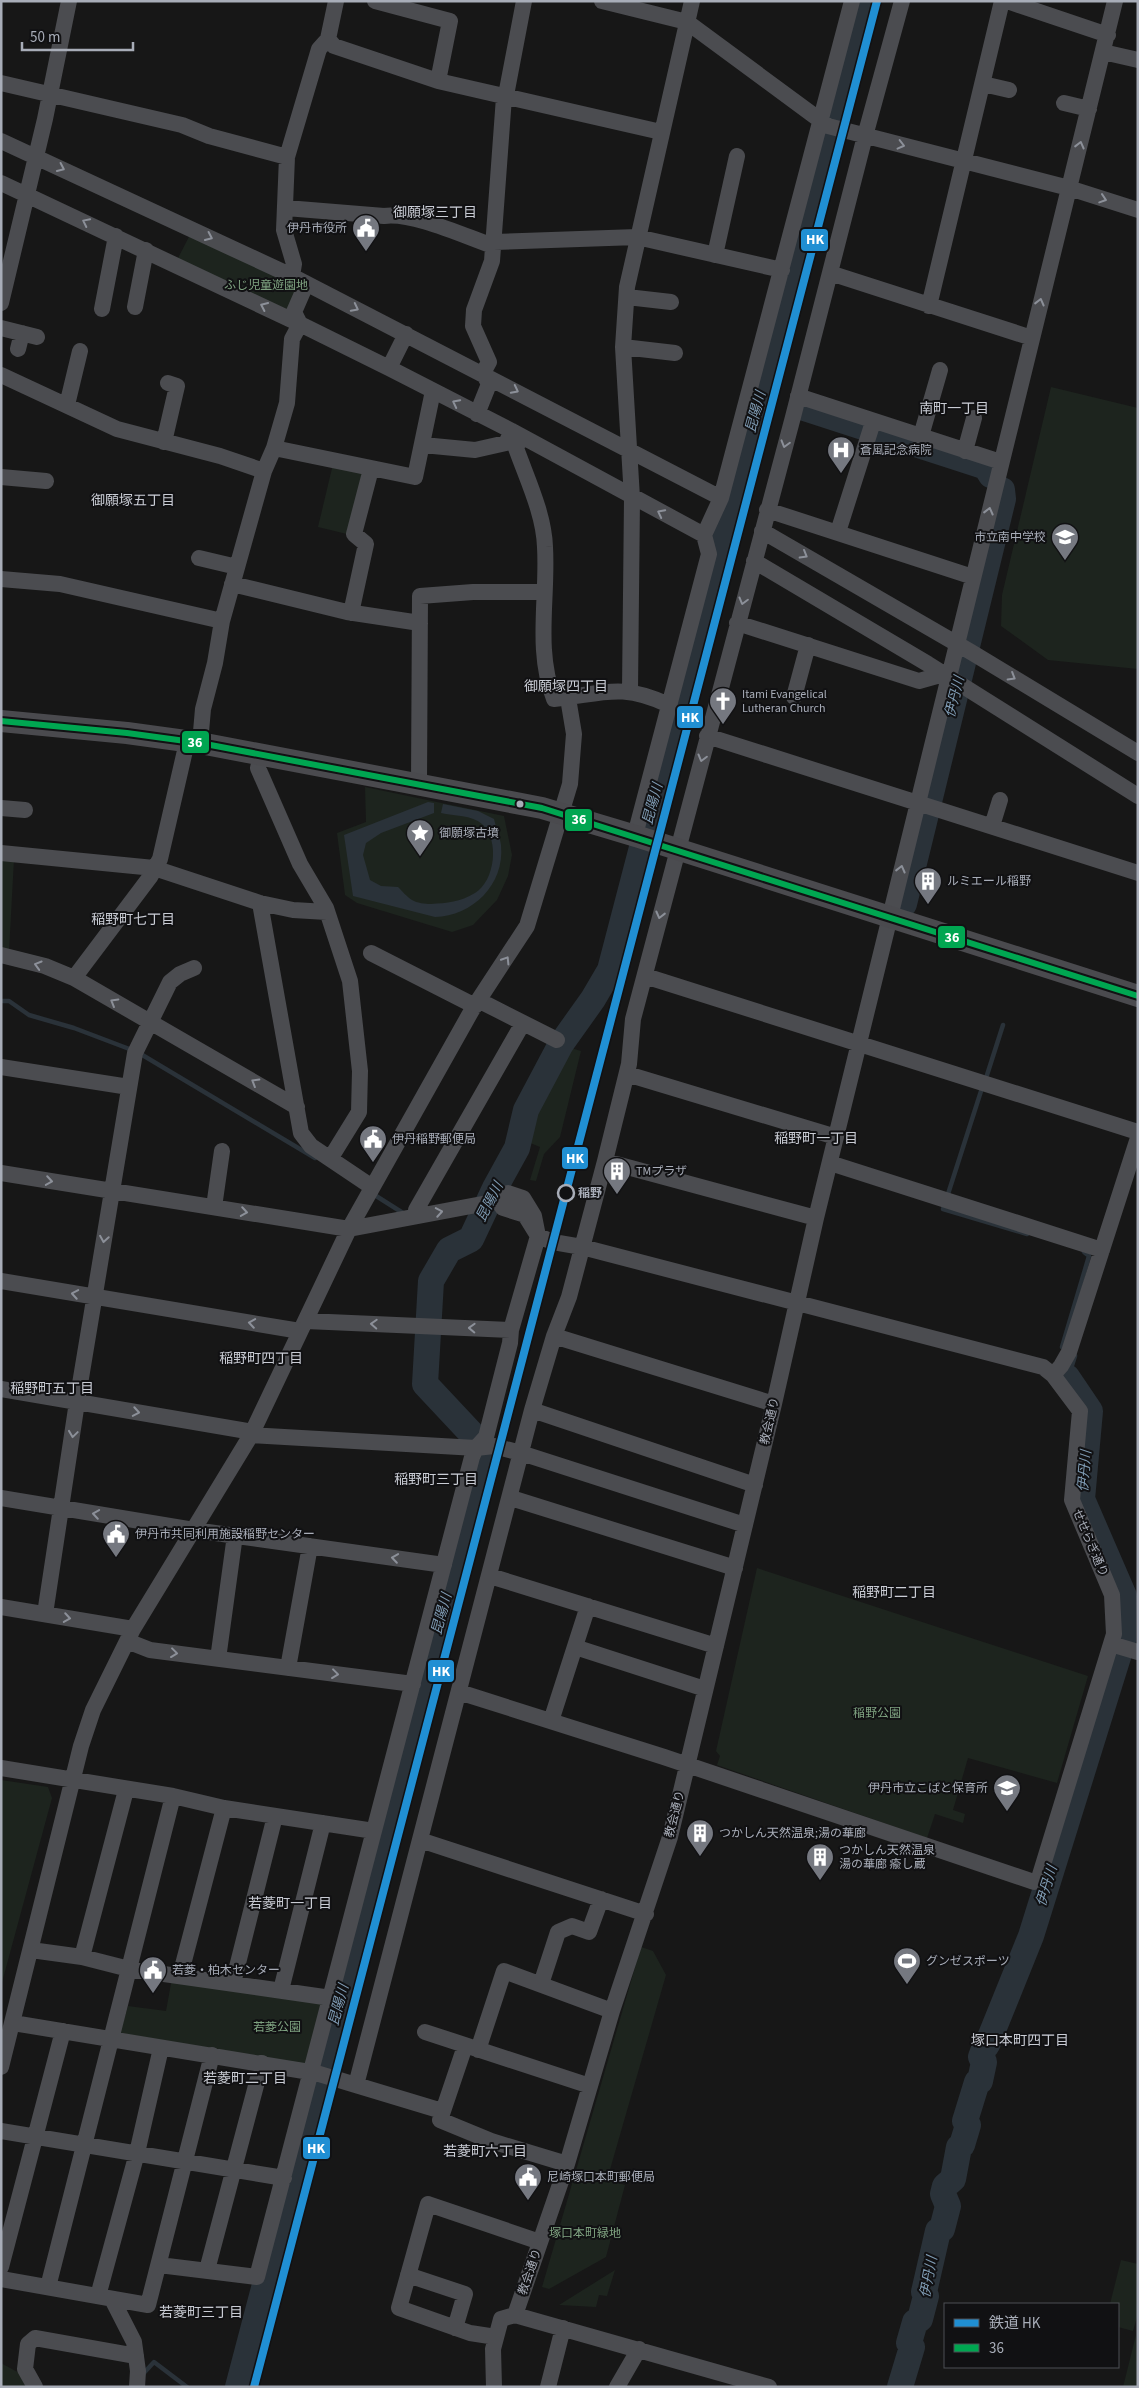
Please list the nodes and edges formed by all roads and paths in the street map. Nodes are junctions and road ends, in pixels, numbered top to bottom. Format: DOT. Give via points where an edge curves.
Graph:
graph roads {
  1 [pos="69,1"];
  2 [pos="336,1"];
  3 [pos="375,1"];
  4 [pos="524,1"];
  5 [pos="602,1"];
  6 [pos="692,1"];
  7 [pos="852,1"];
  8 [pos="902,1"];
  9 [pos="1002,1"];
  10 [pos="1007,1"];
  11 [pos="1115,1"];
  12 [pos="687,22"];
  13 [pos="1108,35"];
  14 [pos="328,39"];
  15 [pos="1103,52"];
  16 [pos="1138,60"];
  17 [pos="438,81"];
  18 [pos="1,83"];
  19 [pos="984,84"];
  20 [pos="1009,90"];
  21 [pos="50,95"];
  22 [pos="504,97"];
  23 [pos="1064,103"];
  24 [pos="1089,109"];
  25 [pos="821,122"];
  26 [pos="661,132"];
  27 [pos="865,136"];
  28 [pos="1,141"];
  29 [pos="36,156"];
  30 [pos="737,156"];
  31 [pos="288,157"];
  32 [pos="964,160"];
  33 [pos="1,183"];
  34 [pos="1069,188"];
  35 [pos="28,194"];
  36 [pos="286,208"];
  37 [pos="1138,210"];
  38 [pos="116,236"];
  39 [pos="637,237"];
  40 [pos="493,244"];
  41 [pos="146,250"];
  42 [pos="715,255"];
  43 [pos="782,270"];
  44 [pos="830,273"];
  45 [pos="292,276"];
  46 [pos="627,297"];
  47 [pos="671,302"];
  48 [pos="1,303"];
  49 [pos="929,306"];
  50 [pos="135,307"];
  51 [pos="102,308"];
  52 [pos="300,324"];
  53 [pos="1,328"];
  54 [pos="406,334"];
  55 [pos="1032,338"];
  56 [pos="623,347"];
  57 [pos="18,349"];
  58 [pos="80,352"];
  59 [pos="675,353"];
  60 [pos="389,368"];
  61 [pos="940,370"];
  62 [pos="483,373"];
  63 [pos="1,375"];
  64 [pos="177,385"];
  65 [pos="433,391"];
  66 [pos="798,396"];
  67 [pos="67,405"];
  68 [pos="477,414"];
  69 [pos="974,418"];
  70 [pos="873,422"];
  71 [pos="517,434"];
  72 [pos="921,436"];
  73 [pos="164,442"];
  74 [pos="423,445"];
  75 [pos="274,448"];
  76 [pos="628,449"];
  77 [pos="965,451"];
  78 [pos="1001,462"];
  79 [pos="371,469"];
  80 [pos="264,471"];
  81 [pos="1,477"];
  82 [pos="46,481"];
  83 [pos="632,498"];
  84 [pos="721,498"];
  85 [pos="767,510"];
  86 [pos="762,531"];
  87 [pos="838,532"];
  88 [pos="704,535"];
  89 [pos="199,558"];
  90 [pos="754,561"];
  91 [pos="237,567"];
  92 [pos="973,577"];
  93 [pos="1,579"];
  94 [pos="232,584"];
  95 [pos="543,592"];
  96 [pos="352,613"];
  97 [pos="222,622"];
  98 [pos="420,623"];
  99 [pos="737,623"];
  100 [pos="808,645"];
  101 [pos="963,647"];
  102 [pos="952,679"];
  103 [pos="630,691"];
  104 [pos="794,697"];
  105 [pos="568,698"];
  106 [pos="669,705"];
  107 [pos="1,721"];
  108 [pos="707,736"];
  109 [pos="193,743"];
  110 [pos="1138,753"];
  111 [pos="261,755"];
  112 [pos="419,784"];
  113 [pos="1138,796"];
  114 [pos="1000,800"];
  115 [pos="924,806"];
  116 [pos="1,808"];
  117 [pos="25,810"];
  118 [pos="562,813"];
  119 [pos="992,826"];
  120 [pos="640,837"];
  121 [pos="677,849"];
  122 [pos="1,853"];
  123 [pos="154,868"];
  124 [pos="1138,873"];
  125 [pos="260,903"];
  126 [pos="327,912"];
  127 [pos="890,917"];
  128 [pos="371,953"];
  129 [pos="1,955"];
  130 [pos="194,968"];
  131 [pos="645,976"];
  132 [pos="74,978"];
  133 [pos="1138,996"];
  134 [pos="478,1004"];
  135 [pos="149,1022"];
  136 [pos="523,1023"];
  137 [pos="557,1040"];
  138 [pos="860,1042"];
  139 [pos="1,1067"];
  140 [pos="627,1074"];
  141 [pos="129,1087"];
  142 [pos="297,1107"];
  143 [pos="1138,1132"];
  144 [pos="836,1137"];
  145 [pos="1138,1138"];
  146 [pos="222,1151"];
  147 [pos="330,1159"];
  148 [pos="605,1161"];
  149 [pos="830,1163"];
  150 [pos="1,1173"];
  151 [pos="372,1187"];
  152 [pos="112,1190"];
  153 [pos="214,1207"];
  154 [pos="417,1216"];
  155 [pos="816,1218"];
  156 [pos="349,1229"];
  157 [pos="538,1236"];
  158 [pos="582,1247"];
  159 [pos="1102,1250"];
  160 [pos="1,1281"];
  161 [pos="95,1297"];
  162 [pos="798,1303"];
  163 [pos="303,1326"];
  164 [pos="511,1330"];
  165 [pos="554,1336"];
  166 [pos="1053,1375"];
  167 [pos="1,1390"];
  168 [pos="77,1402"];
  169 [pos="774,1404"];
  170 [pos="532,1410"];
  171 [pos="251,1435"];
  172 [pos="485,1444"];
  173 [pos="521,1453"];
  174 [pos="755,1485"];
  175 [pos="1,1498"];
  176 [pos="511,1498"];
  177 [pos="62,1508"];
  178 [pos="745,1525"];
  179 [pos="194,1530"];
  180 [pos="235,1536"];
  181 [pos="310,1546"];
  182 [pos="444,1565"];
  183 [pos="735,1568"];
  184 [pos="490,1576"];
  185 [pos="588,1606"];
  186 [pos="1,1607"];
  187 [pos="45,1614"];
  188 [pos="130,1635"];
  189 [pos="716,1646"];
  190 [pos="575,1647"];
  191 [pos="1122,1647"];
  192 [pos="218,1659"];
  193 [pos="288,1668"];
  194 [pos="413,1684"];
  195 [pos="706,1689"];
  196 [pos="459,1692"];
  197 [pos="551,1721"];
  198 [pos="687,1766"];
  199 [pos="1,1768"];
  200 [pos="74,1780"];
  201 [pos="126,1790"];
  202 [pos="173,1796"];
  203 [pos="224,1808"];
  204 [pos="275,1816"];
  205 [pos="323,1823"];
  206 [pos="374,1832"];
  207 [pos="420,1840"];
  208 [pos="601,1899"];
  209 [pos="646,1914"];
  210 [pos="31,1950"];
  211 [pos="82,1957"];
  212 [pos="129,1969"];
  213 [pos="180,1976"];
  214 [pos="233,1983"];
  215 [pos="541,1984"];
  216 [pos="281,1990"];
  217 [pos="331,1998"];
  218 [pos="612,2010"];
  219 [pos="13,2023"];
  220 [pos="63,2031"];
  221 [pos="425,2032"];
  222 [pos="112,2038"];
  223 [pos="161,2048"];
  224 [pos="471,2048"];
  225 [pos="212,2055"];
  226 [pos="262,2063"];
  227 [pos="1,2068"];
  228 [pos="318,2074"];
  229 [pos="356,2086"];
  230 [pos="590,2086"];
  231 [pos="442,2111"];
  232 [pos="1,2131"];
  233 [pos="35,2137"];
  234 [pos="84,2145"];
  235 [pos="136,2153"];
  236 [pos="185,2162"];
  237 [pos="566,2164"];
  238 [pos="234,2171"];
  239 [pos="284,2178"];
  240 [pos="540,2242"];
  241 [pos="159,2265"];
  242 [pos="1,2267"];
  243 [pos="207,2270"];
  244 [pos="408,2275"];
  245 [pos="1,2279"];
  246 [pos="48,2287"];
  247 [pos="105,2297"];
  248 [pos="515,2315"];
  249 [pos="455,2328"];
  250 [pos="563,2328"];
  251 [pos="496,2337"];
  252 [pos="639,2349"];
  253 [pos="136,2356"];
  254 [pos="747,2384"];
  255 [pos="35,2387"];
  256 [pos="137,2387"];
  257 [pos="494,2387"];
  258 [pos="548,2387"];
  259 [pos="617,2387"];
  260 [pos="769,2387"];
  1 -- 21 [label="street"];
  2 -- 14 [label="street"];
  3 -- 17 [label="street" via="450,20"];
  4 -- 22 [label="street"];
  5 -- 12 [label="street"];
  6 -- 12 [label="street"];
  7 -- 25 [label="street"];
  8 -- 27 [label="street"];
  9 -- 19 [label="street"];
  10 -- 13 [label="street"];
  11 -- 13 [label="street, 教会通り"];
  12 -- 25 [label="street"];
  12 -- 26 [label="street"];
  13 -- 15 [label="street, 教会通り"];
  14 -- 17 [label="street" via="334,46"];
  14 -- 31 [label="street" via="319,49"];
  15 -- 16 [label="street"];
  15 -- 24 [label="street, 教会通り"];
  17 -- 22 [label="street"];
  18 -- 21 [label="street"];
  19 -- 20 [label="street"];
  19 -- 32 [label="street"];
  21 -- 29 [label="street"];
  21 -- 31 [label="street" via="182,125 208,136"];
  22 -- 26 [label="street"];
  22 -- 40 [label="street"];
  23 -- 24 [label="street"];
  34 -- 24 [label="street, 教会通り, one-way"];
  25 -- 27 [label="street"];
  25 -- 43 [label="street"];
  26 -- 39 [label="street"];
  27 -- 32 [label="street, one-way"];
  27 -- 44 [label="street"];
  28 -- 29 [label="street"];
  29 -- 35 [label="street"];
  29 -- 45 [label="street, one-way"];
  30 -- 42 [label="street"];
  31 -- 36 [label="street"];
  32 -- 34 [label="street"];
  32 -- 49 [label="street"];
  33 -- 35 [label="street"];
  34 -- 37 [label="street, one-way"];
  55 -- 34 [label="street, 教会通り, one-way"];
  38 -- 35 [label="street, one-way"];
  35 -- 48 [label="street"];
  36 -- 40 [label="street" via="384,216 394,214"];
  36 -- 45 [label="street" via="284,230 294,264"];
  38 -- 41 [label="street"];
  38 -- 51 [label="street"];
  39 -- 40 [label="street"];
  39 -- 42 [label="street"];
  39 -- 46 [label="street"];
  40 -- 62 [label="street" via="492,261 474,310 473,326 489,362"];
  41 -- 50 [label="street"];
  52 -- 41 [label="street, one-way"];
  42 -- 43 [label="street"];
  43 -- 84 [label="street"];
  44 -- 49 [label="street"];
  44 -- 66 [label="street"];
  45 -- 52 [label="street" via="304,289 294,312"];
  45 -- 54 [label="street, one-way"];
  46 -- 47 [label="street"];
  46 -- 56 [label="street"];
  49 -- 55 [label="street"];
  52 -- 60 [label="street"];
  52 -- 75 [label="street" via="292,339 287,403"];
  53 -- 57 [label="street" via="29,335"];
  54 -- 60 [label="street"];
  54 -- 62 [label="street"];
  55 -- 78 [label="street, 教会通り"];
  56 -- 59 [label="street"];
  56 -- 76 [label="street"];
  58 -- 67 [label="street"];
  60 -- 65 [label="street"];
  61 -- 72 [label="street"];
  62 -- 68 [label="street" via="489,384"];
  62 -- 76 [label="street, one-way"];
  63 -- 67 [label="street"];
  64 -- 73 [label="street"];
  68 -- 65 [label="street, one-way"];
  65 -- 74 [label="street"];
  66 -- 70 [label="street"];
  66 -- 85 [label="street, one-way"];
  67 -- 73 [label="street" via="117,429"];
  68 -- 71 [label="street"];
  69 -- 77 [label="street"];
  70 -- 72 [label="street"];
  70 -- 87 [label="street"];
  71 -- 74 [label="street" via="506,443 475,450"];
  71 -- 83 [label="street"];
  71 -- 95 [label="street" via="516,448 536,505 545,546"];
  72 -- 77 [label="street"];
  73 -- 80 [label="street"];
  74 -- 79 [label="street" via="415,477"];
  75 -- 79 [label="street"];
  75 -- 80 [label="street"];
  76 -- 83 [label="street"];
  76 -- 84 [label="street"];
  77 -- 78 [label="street"];
  92 -- 78 [label="street, 教会通り, one-way"];
  79 -- 96 [label="street" via="354,534 366,544"];
  80 -- 91 [label="street"];
  81 -- 82 [label="street"];
  88 -- 83 [label="street, one-way"];
  83 -- 103 [label="street"];
  84 -- 88 [label="street"];
  85 -- 86 [label="street"];
  85 -- 87 [label="street"];
  86 -- 90 [label="street"];
  86 -- 101 [label="street, one-way"];
  87 -- 92 [label="street"];
  88 -- 106 [label="street" via="709,554"];
  89 -- 91 [label="street"];
  90 -- 99 [label="street, one-way"];
  90 -- 102 [label="street"];
  91 -- 94 [label="street"];
  92 -- 101 [label="street, 教会通り"];
  93 -- 97 [label="street" via="60,584"];
  94 -- 96 [label="street"];
  94 -- 97 [label="street"];
  95 -- 98 [label="street" via="420,596"];
  95 -- 105 [label="street" via="543,657 549,686 554,699"];
  96 -- 98 [label="street"];
  97 -- 109 [label="street" via="215,663"];
  98 -- 112 [label="street"];
  99 -- 100 [label="street"];
  99 -- 108 [label="street"];
  100 -- 102 [label="street" via="919,681"];
  100 -- 104 [label="street"];
  101 -- 102 [label="street, 教会通り"];
  101 -- 110 [label="street, one-way"];
  102 -- 113 [label="street"];
  102 -- 115 [label="street, 教会通り"];
  103 -- 105 [label="street" via="599,691"];
  103 -- 106 [label="street"];
  105 -- 118 [label="street" via="574,734 572,770"];
  106 -- 120 [label="street"];
  107 -- 109 [label="main road"];
  108 -- 115 [label="street"];
  108 -- 121 [label="street, one-way"];
  109 -- 111 [label="main road"];
  109 -- 123 [label="street" via="160,859"];
  111 -- 112 [label="main road"];
  111 -- 126 [label="street" via="258,768 300,864"];
  112 -- 118 [label="main road"];
  114 -- 119 [label="street"];
  115 -- 119 [label="street"];
  127 -- 115 [label="street, 教会通り, one-way"];
  116 -- 117 [label="street"];
  118 -- 120 [label="main road"];
  134 -- 118 [label="street, one-way" via="527,926"];
  119 -- 124 [label="street"];
  120 -- 121 [label="main road"];
  121 -- 127 [label="main road"];
  121 -- 131 [label="street, one-way"];
  122 -- 123 [label="street"];
  123 -- 125 [label="street"];
  123 -- 132 [label="street"];
  125 -- 126 [label="street" via="292,910"];
  125 -- 142 [label="street"];
  126 -- 147 [label="street" via="350,981 360,1071 359,1112"];
  127 -- 133 [label="main road"];
  127 -- 138 [label="street, 教会通り"];
  128 -- 134 [label="street"];
  132 -- 129 [label="street, one-way" via="45,966"];
  130 -- 135 [label="street" via="170,982"];
  131 -- 138 [label="street"];
  131 -- 140 [label="street" via="633,1019"];
  135 -- 132 [label="street, one-way"];
  134 -- 136 [label="street"];
  134 -- 151 [label="street"];
  135 -- 141 [label="street" via="135,1053"];
  142 -- 135 [label="street, one-way"];
  136 -- 137 [label="street"];
  136 -- 154 [label="street" via="416,1210"];
  138 -- 143 [label="street"];
  138 -- 144 [label="street, 教会通り"];
  139 -- 141 [label="street"];
  140 -- 144 [label="street"];
  140 -- 148 [label="street"];
  141 -- 152 [label="street"];
  142 -- 147 [label="street" via="303,1139"];
  144 -- 149 [label="street, 教会通り"];
  145 -- 159 [label="street"];
  146 -- 153 [label="street"];
  147 -- 151 [label="street"];
  148 -- 155 [label="street"];
  148 -- 158 [label="street"];
  149 -- 155 [label="street, 教会通り"];
  149 -- 159 [label="street"];
  150 -- 152 [label="street, one-way"];
  151 -- 156 [label="street"];
  152 -- 153 [label="street"];
  152 -- 161 [label="street, one-way"];
  153 -- 156 [label="street, one-way"];
  154 -- 156 [label="street"];
  154 -- 157 [label="street, one-way" via="490,1203 525,1215"];
  155 -- 162 [label="street, 教会通り"];
  156 -- 163 [label="street"];
  157 -- 158 [label="street, せせらぎ通り"];
  157 -- 164 [label="street"];
  158 -- 162 [label="street, せせらぎ通り"];
  158 -- 165 [label="street" via="569,1297"];
  159 -- 166 [label="street" via="1069,1352"];
  161 -- 160 [label="street, one-way"];
  163 -- 161 [label="street, one-way"];
  161 -- 168 [label="street"];
  162 -- 166 [label="street, せせらぎ通り" via="1043,1367"];
  162 -- 169 [label="street, 教会通り"];
  164 -- 163 [label="street, one-way"];
  163 -- 171 [label="street"];
  164 -- 172 [label="street"];
  165 -- 169 [label="street"];
  165 -- 170 [label="street"];
  166 -- 191 [label="street, せせらぎ通り" via="1080,1410 1072,1500 1112,1595 1114,1634"];
  167 -- 168 [label="street"];
  168 -- 171 [label="street, one-way" via="247,1431"];
  168 -- 177 [label="street, one-way"];
  169 -- 174 [label="street, 教会通り"];
  170 -- 173 [label="street"];
  170 -- 174 [label="street"];
  171 -- 172 [label="street"];
  171 -- 179 [label="street"];
  172 -- 173 [label="street"];
  172 -- 182 [label="street"];
  173 -- 176 [label="street"];
  173 -- 178 [label="street"];
  174 -- 178 [label="street, 教会通り"];
  175 -- 177 [label="street"];
  176 -- 183 [label="street"];
  176 -- 184 [label="street"];
  179 -- 177 [label="street, one-way"];
  177 -- 187 [label="street"];
  178 -- 183 [label="street, 教会通り"];
  179 -- 180 [label="street"];
  179 -- 188 [label="street"];
  180 -- 181 [label="street"];
  180 -- 192 [label="street"];
  182 -- 181 [label="street, one-way"];
  181 -- 193 [label="street"];
  182 -- 194 [label="street"];
  183 -- 189 [label="street, 教会通り"];
  184 -- 185 [label="street"];
  184 -- 196 [label="street"];
  185 -- 189 [label="street"];
  185 -- 190 [label="street"];
  186 -- 187 [label="street"];
  187 -- 188 [label="street, one-way"];
  188 -- 192 [label="street, one-way" via="150,1650"];
  188 -- 200 [label="street" via="92,1710"];
  189 -- 195 [label="street, 教会通り"];
  190 -- 195 [label="street"];
  190 -- 197 [label="street"];
  191 -- 198 [label="street, せせらぎ通り" via="1039,1878 1034,1882"];
  192 -- 193 [label="street"];
  193 -- 194 [label="street, one-way"];
  194 -- 206 [label="street"];
  195 -- 198 [label="street, 教会通り"];
  196 -- 197 [label="street"];
  196 -- 207 [label="street"];
  197 -- 198 [label="street"];
  198 -- 209 [label="street, 教会通り" via="670,1837"];
  199 -- 200 [label="street"];
  200 -- 201 [label="street"];
  200 -- 210 [label="street"];
  201 -- 202 [label="street"];
  201 -- 211 [label="street"];
  202 -- 203 [label="street"];
  202 -- 212 [label="street"];
  203 -- 204 [label="street"];
  203 -- 213 [label="street"];
  204 -- 205 [label="street"];
  204 -- 214 [label="street"];
  205 -- 206 [label="street"];
  205 -- 216 [label="street"];
  206 -- 217 [label="street"];
  207 -- 208 [label="street"];
  207 -- 229 [label="street"];
  208 -- 209 [label="street"];
  208 -- 215 [label="street" via="589,1932 572,1926 558,1932"];
  209 -- 218 [label="street, 教会通り"];
  210 -- 211 [label="street"];
  210 -- 219 [label="street"];
  211 -- 212 [label="street"];
  212 -- 213 [label="street"];
  212 -- 222 [label="street"];
  213 -- 214 [label="street"];
  214 -- 216 [label="street"];
  215 -- 218 [label="street"];
  215 -- 224 [label="street" via="504,1971"];
  216 -- 217 [label="street"];
  217 -- 228 [label="street"];
  218 -- 230 [label="street, 教会通り"];
  219 -- 220 [label="street"];
  219 -- 227 [label="street"];
  220 -- 222 [label="street"];
  220 -- 233 [label="street"];
  221 -- 224 [label="street"];
  222 -- 223 [label="street"];
  222 -- 234 [label="street"];
  223 -- 225 [label="street"];
  223 -- 235 [label="street"];
  224 -- 230 [label="street"];
  224 -- 231 [label="street"];
  225 -- 226 [label="street"];
  225 -- 236 [label="street"];
  226 -- 228 [label="street"];
  226 -- 238 [label="street"];
  228 -- 229 [label="street"];
  228 -- 239 [label="street"];
  229 -- 231 [label="street"];
  230 -- 237 [label="street, 教会通り"];
  231 -- 237 [label="street" via="440,2120"];
  232 -- 233 [label="street"];
  233 -- 234 [label="street"];
  233 -- 242 [label="street"];
  234 -- 235 [label="street"];
  234 -- 246 [label="street"];
  235 -- 236 [label="street"];
  235 -- 247 [label="street"];
  236 -- 238 [label="street"];
  236 -- 241 [label="street"];
  237 -- 240 [label="street, 教会通り"];
  238 -- 239 [label="street"];
  238 -- 243 [label="street"];
  239 -- 243 [label="street" via="257,2277"];
  240 -- 244 [label="street" via="428,2204"];
  240 -- 248 [label="street, 教会通り"];
  241 -- 243 [label="street"];
  241 -- 247 [label="street" via="148,2305"];
  244 -- 249 [label="street" via="399,2308"];
  244 -- 249 [label="street" via="465,2294"];
  245 -- 246 [label="street"];
  246 -- 247 [label="street"];
  247 -- 253 [label="street" via="130,2330"];
  248 -- 250 [label="street"];
  248 -- 251 [label="street" via="501,2320"];
  249 -- 251 [label="street"];
  250 -- 252 [label="street"];
  250 -- 258 [label="street"];
  251 -- 257 [label="street" via="493,2349"];
  252 -- 254 [label="street"];
  252 -- 259 [label="street"];
  253 -- 255 [label="street" via="35,2338 28,2344 25,2369"];
  253 -- 256 [label="street"];
  254 -- 260 [label="street"];
}
